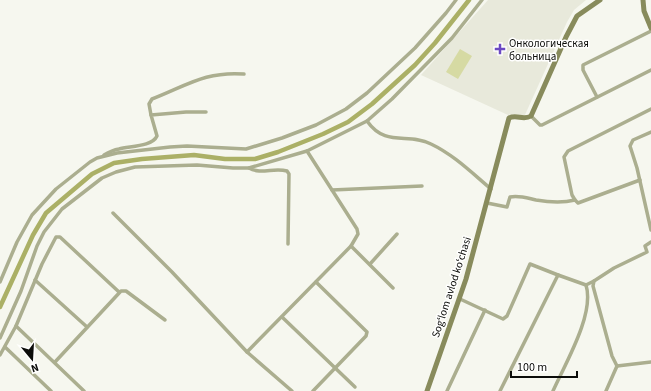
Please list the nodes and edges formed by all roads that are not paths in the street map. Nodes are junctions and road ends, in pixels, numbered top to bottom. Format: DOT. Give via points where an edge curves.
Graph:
graph roads {
  1 [pos="456,0"];
  2 [pos="482,0"];
  3 [pos="600,0"];
  4 [pos="643,0"];
  5 [pos="651,30"];
  6 [pos="651,70"];
  7 [pos="244,74"];
  8 [pos="597,97"];
  9 [pos="651,109"];
  10 [pos="206,112"];
  11 [pos="151,115"];
  12 [pos="530,116"];
  13 [pos="367,121"];
  14 [pos="651,132"];
  15 [pos="307,151"];
  16 [pos="97,158"];
  17 [pos="249,168"];
  18 [pos="640,180"];
  19 [pos="422,186"];
  20 [pos="491,189"];
  21 [pos="332,190"];
  22 [pos="575,200"];
  23 [pos="487,203"];
  24 [pos="113,214"];
  25 [pos="651,230"];
  26 [pos="397,234"];
  27 [pos="651,242"];
  28 [pos="288,244"];
  29 [pos="351,246"];
  30 [pos="370,264"];
  31 [pos="558,275"];
  32 [pos="35,280"];
  33 [pos="594,281"];
  34 [pos="0,282"];
  35 [pos="316,282"];
  36 [pos="586,285"];
  37 [pos="393,288"];
  38 [pos="119,292"];
  39 [pos="460,299"];
  40 [pos="485,310"];
  41 [pos="282,317"];
  42 [pos="165,320"];
  43 [pos="16,326"];
  44 [pos="87,327"];
  45 [pos="0,338"];
  46 [pos="6,347"];
  47 [pos="248,352"];
  48 [pos="0,355"];
  49 [pos="55,362"];
  50 [pos="651,362"];
  51 [pos="618,366"];
  52 [pos="336,367"];
  53 [pos="355,386"];
  54 [pos="51,391"];
  55 [pos="84,391"];
  56 [pos="292,391"];
  57 [pos="314,391"];
  58 [pos="427,391"];
  59 [pos="447,391"];
  60 [pos="500,391"];
  61 [pos="553,391"];
  62 [pos="606,391"];
  1 -- 16 [label="street" via="415,48 367,93 346,109 316,125 246,149 187,146 117,153"];
  2 -- 13 [label="street" via="452,38"];
  3 -- 12 [label="street" via="577,16"];
  4 -- 5 [label="street"];
  5 -- 8 [label="street" via="583,65 583,70"];
  6 -- 8 [label="street"];
  7 -- 11 [label="street" via="205,77 152,99 149,104"];
  8 -- 12 [label="street" via="542,125"];
  9 -- 22 [label="street" via="568,150 565,162"];
  10 -- 11 [label="street"];
  11 -- 16 [label="street" via="157,136 154,141 119,148"];
  12 -- 20 [label="street, Sogʻlom avlod koʻchasi" via="510,118"];
  13 -- 15 [label="street"];
  13 -- 20 [label="street" via="372,129 384,136 432,144 452,156"];
  14 -- 18 [label="street" via="633,140 630,146"];
  15 -- 17 [label="street"];
  15 -- 21 [label="street"];
  16 -- 34 [label="street" via="56,189 32,215"];
  17 -- 28 [label="street" via="255,171 282,170 289,174"];
  17 -- 45 [label="street" via="197,165 135,167 102,178 62,209 44,232 36,246 21,291"];
  18 -- 22 [label="street" via="583,202 578,203"];
  18 -- 25 [label="street"];
  19 -- 21 [label="street"];
  20 -- 23 [label="street, Sogʻlom avlod koʻchasi"];
  21 -- 29 [label="street" via="358,231"];
  22 -- 23 [label="street" via="538,200 516,196 510,197 507,207"];
  23 -- 39 [label="street, Sogʻlom avlod koʻchasi"];
  24 -- 47 [label="street"];
  26 -- 30 [label="street"];
  27 -- 33 [label="street" via="645,246 647,252"];
  29 -- 30 [label="street"];
  29 -- 35 [label="street"];
  30 -- 37 [label="street"];
  31 -- 36 [label="street"];
  31 -- 40 [label="street" via="530,264 505,318 502,319"];
  31 -- 60 [label="street"];
  32 -- 38 [label="street" via="55,238 59,237"];
  32 -- 43 [label="street"];
  32 -- 44 [label="street"];
  33 -- 36 [label="street"];
  33 -- 51 [label="street" via="612,356"];
  35 -- 41 [label="street"];
  35 -- 52 [label="street" via="367,332"];
  36 -- 61 [label="street" via="589,294 582,328"];
  38 -- 42 [label="street" via="125,290"];
  38 -- 44 [label="street"];
  39 -- 40 [label="street"];
  39 -- 58 [label="street, Sogʻlom avlod koʻchasi"];
  40 -- 59 [label="street"];
  41 -- 47 [label="street"];
  41 -- 52 [label="street"];
  43 -- 46 [label="street"];
  43 -- 49 [label="street"];
  44 -- 49 [label="street"];
  46 -- 48 [label="street"];
  46 -- 54 [label="street"];
  47 -- 56 [label="street"];
  49 -- 55 [label="street"];
  50 -- 51 [label="street"];
  51 -- 62 [label="street"];
  52 -- 53 [label="street"];
  52 -- 57 [label="street"];
}
